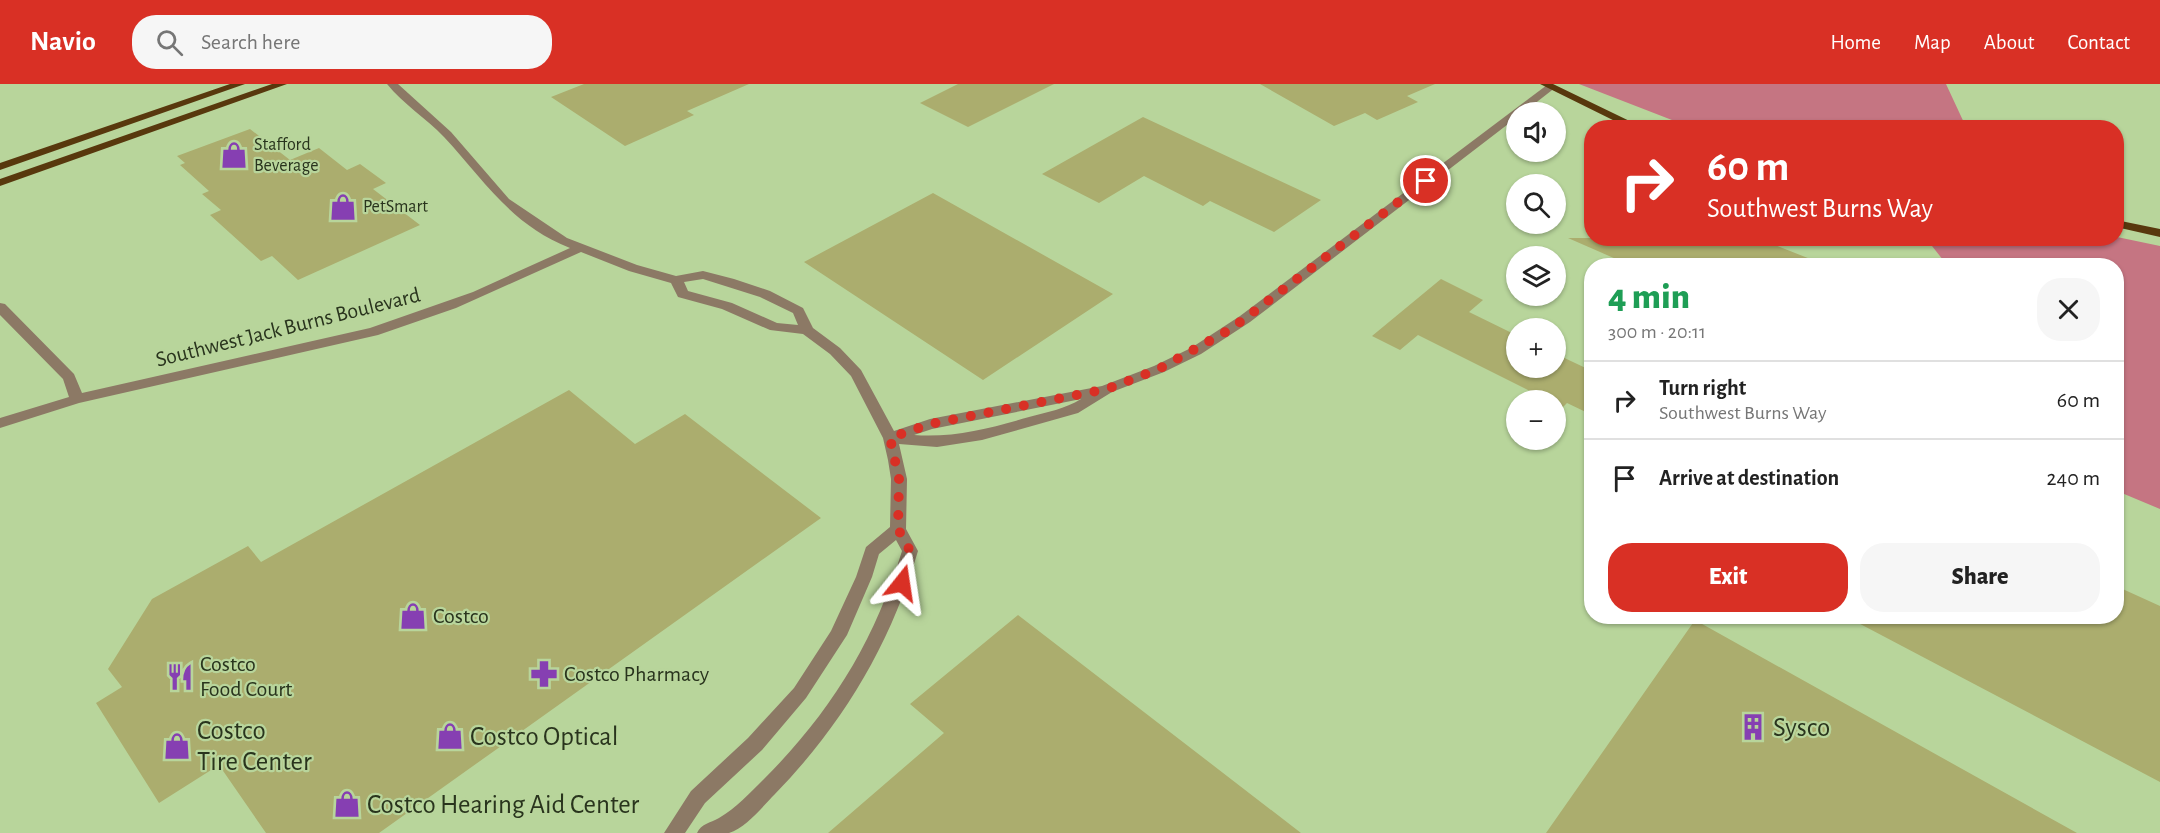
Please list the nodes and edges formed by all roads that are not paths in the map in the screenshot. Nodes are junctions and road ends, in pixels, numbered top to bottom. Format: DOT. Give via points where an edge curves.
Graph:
graph roads {
  1 [pos="240,84"];
  2 [pos="282,84"];
  3 [pos="392,84"];
  4 [pos="1548,86"];
  5 [pos="1622,120"];
  6 [pos="0,167"];
  7 [pos="0,183"];
  8 [pos="2124,225"];
  9 [pos="2160,233"];
  10 [pos="578,249"];
  11 [pos="676,280"];
  12 [pos="0,307"];
  13 [pos="807,330"];
  14 [pos="77,399"];
  15 [pos="0,423"];
  16 [pos="890,438"];
  17 [pos="898,529"];
  18 [pos="674,833"];
  19 [pos="707,833"];
  1 -- 6 [label="main road"];
  2 -- 7 [label="main road"];
  3 -- 10 [label="street" via="447,134 505,201"];
  4 -- 5 [label="main road"];
  4 -- 16 [label="street" via="1231,329 1159,369 1107,389 1073,410 982,435 937,442"];
  8 -- 9 [label="main road"];
  10 -- 11 [label="street"];
  10 -- 14 [label="street, Southwest Jack Burns Boulevard" via="418,319"];
  11 -- 13 [label="street" via="683,294 727,306 775,327"];
  11 -- 13 [label="street" via="703,275 765,294 798,311"];
  12 -- 14 [label="street" via="69,377"];
  13 -- 16 [label="street" via="856,373"];
  14 -- 15 [label="street, Southwest Jack Burns Boulevard"];
  16 -- 17 [label="street" via="899,479"];
  17 -- 18 [label="street" via="872,551 838,635 800,693 755,744 698,797"];
  17 -- 19 [label="street" via="910,551 902,583 853,686 814,740 780,776 723,828"];
}
